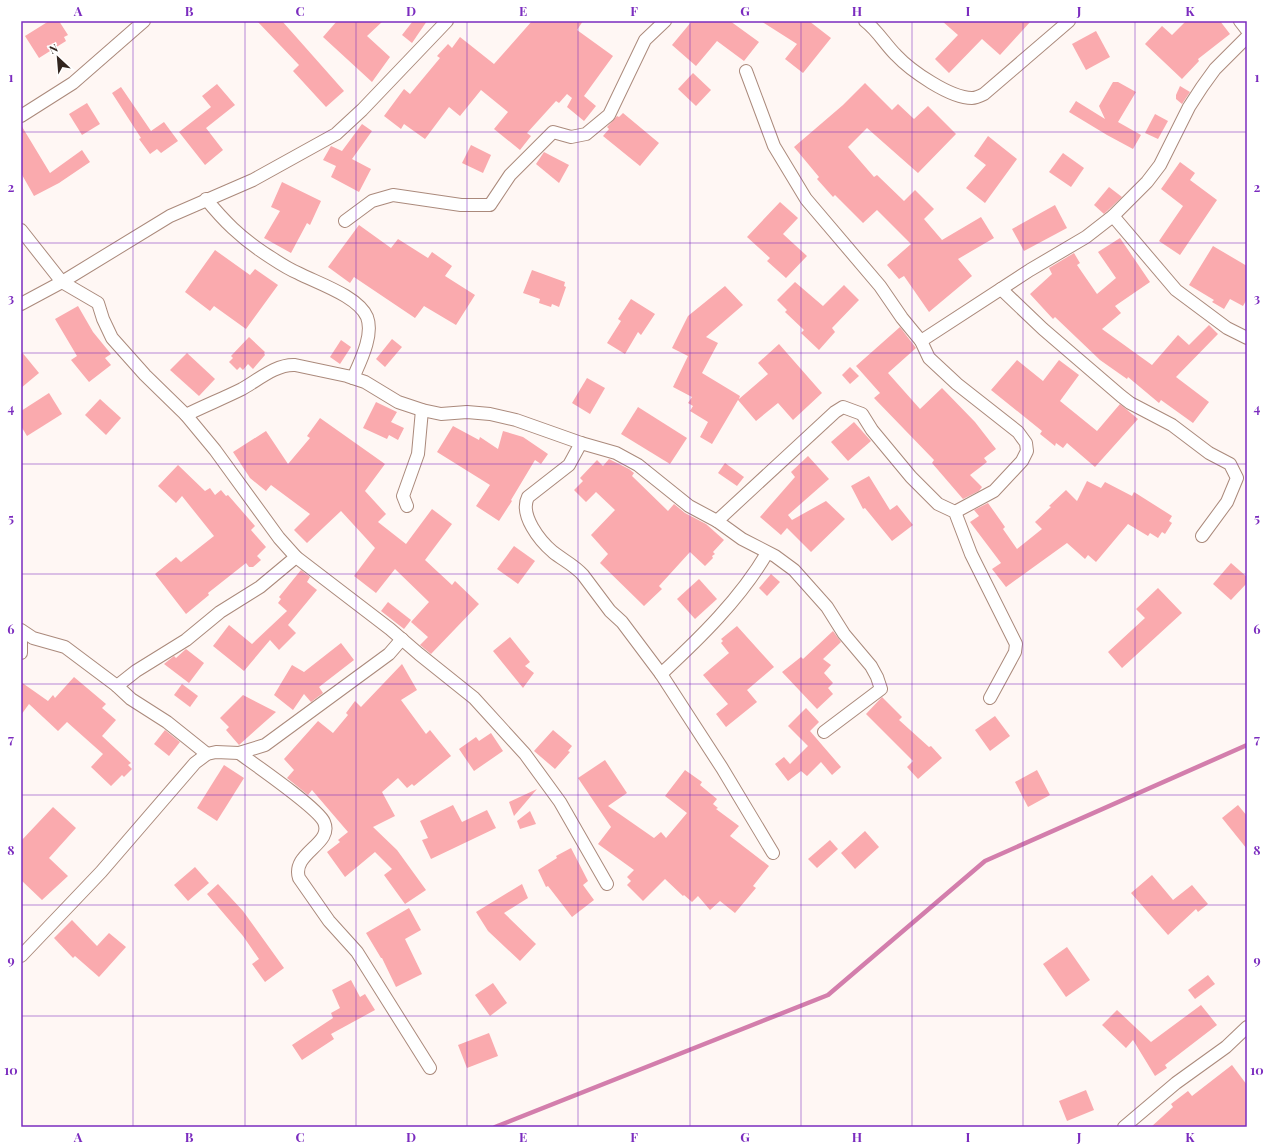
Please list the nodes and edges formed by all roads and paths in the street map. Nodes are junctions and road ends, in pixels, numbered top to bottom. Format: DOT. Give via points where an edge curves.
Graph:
graph roads {
  1 [pos="144,21"];
  2 [pos="448,21"];
  3 [pos="666,21"];
  4 [pos="865,21"];
  5 [pos="1069,21"];
  6 [pos="1240,21"];
  7 [pos="1247,30"];
  8 [pos="1247,37"];
  9 [pos="746,71"];
  10 [pos="21,116"];
  11 [pos="206,199"];
  12 [pos="1113,216"];
  13 [pos="345,221"];
  14 [pos="21,230"];
  15 [pos="62,282"];
  16 [pos="1001,289"];
  17 [pos="21,304"];
  18 [pos="1247,338"];
  19 [pos="921,341"];
  20 [pos="353,378"];
  21 [pos="422,410"];
  22 [pos="186,415"];
  23 [pos="581,444"];
  24 [pos="407,506"];
  25 [pos="955,512"];
  26 [pos="717,521"];
  27 [pos="1202,536"];
  28 [pos="767,553"];
  29 [pos="296,556"];
  30 [pos="21,630"];
  31 [pos="21,639"];
  32 [pos="402,639"];
  33 [pos="21,653"];
  34 [pos="661,674"];
  35 [pos="117,686"];
  36 [pos="990,698"];
  37 [pos="824,732"];
  38 [pos="239,753"];
  39 [pos="207,754"];
  40 [pos="774,853"];
  41 [pos="607,884"];
  42 [pos="21,956"];
  43 [pos="1247,1027"];
  44 [pos="430,1068"];
  45 [pos="1124,1127"];
  1 -- 10 [label="street" via="74,83"];
  2 -- 11 [label="street" via="336,134 253,180"];
  3 -- 13 [label="street" via="645,40 609,115 586,134 571,136 553,132 510,174 490,205 461,205 393,196 372,201"];
  4 -- 5 [label="street" via="897,57 927,79 946,91 974,99 984,94"];
  6 -- 7 [label="street"];
  8 -- 12 [label="street" via="1215,69 1202,87 1160,165"];
  9 -- 19 [label="street" via="774,146 806,199 880,286"];
  11 -- 15 [label="street" via="170,216"];
  11 -- 20 [label="street" via="228,226 263,252 296,273 349,298 360,307 367,317 368,328 365,351"];
  12 -- 16 [label="street" via="1086,237"];
  12 -- 18 [label="street" via="1176,290 1228,328"];
  14 -- 15 [label="street"];
  15 -- 17 [label="street"];
  15 -- 22 [label="street" via="98,303 112,338"];
  16 -- 19 [label="street"];
  16 -- 27 [label="street" via="1043,329 1130,403 1172,425 1209,453 1230,464 1237,478 1227,502"];
  19 -- 25 [label="street" via="929,358 957,384 1018,432 1026,443 1027,452 1022,461 994,491"];
  20 -- 21 [label="street" via="365,382 398,402"];
  20 -- 22 [label="street" via="287,365"];
  21 -- 23 [label="street" via="441,414 490,414 516,420"];
  21 -- 24 [label="street" via="418,454 403,496"];
  22 -- 29 [label="street" via="215,450 279,538"];
  23 -- 26 [label="street" via="616,453 638,465 688,506"];
  23 -- 34 [label="street" via="569,465 528,497 526,512 538,536 553,552 580,571"];
  25 -- 26 [label="street" via="938,504 911,477 862,414 843,407"];
  25 -- 36 [label="street" via="971,554 1016,644 1015,652"];
  26 -- 28 [label="street"];
  28 -- 34 [label="street" via="755,574 728,606 692,646"];
  28 -- 37 [label="street" via="794,570 827,607 844,634 871,666 881,687 879,692"];
  29 -- 32 [label="street"];
  29 -- 35 [label="street" via="260,587 220,612 186,640"];
  30 -- 35 [label="street" via="32,638 65,647"];
  31 -- 33 [label="street"];
  32 -- 38 [label="street" via="390,654 265,745"];
  32 -- 41 [label="street" via="474,698 525,754 560,802"];
  34 -- 40 [label="street"];
  35 -- 39 [label="street"];
  38 -- 39 [label="street"];
  38 -- 44 [label="street" via="304,802 324,822 326,830 323,838 298,866 299,878 329,921 357,952"];
  39 -- 42 [label="street" via="195,763 101,872"];
  43 -- 45 [label="street" via="1226,1047 1176,1083"];
}
